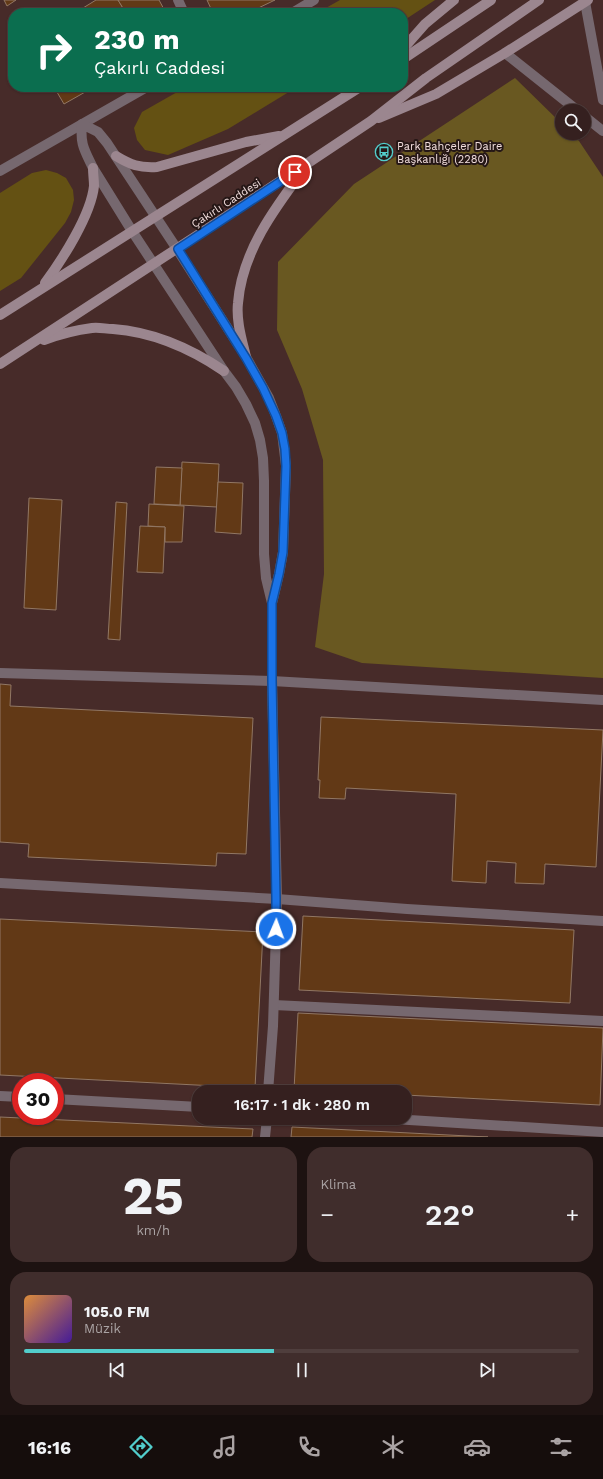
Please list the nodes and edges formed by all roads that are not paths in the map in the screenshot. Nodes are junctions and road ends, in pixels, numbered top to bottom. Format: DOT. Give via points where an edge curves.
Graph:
graph roads {
  1 [pos="314,0"];
  2 [pos="454,0"];
  3 [pos="491,0"];
  4 [pos="539,0"];
  5 [pos="587,1"];
  6 [pos="300,8"];
  7 [pos="408,43"];
  8 [pos="505,53"];
  9 [pos="408,56"];
  10 [pos="138,92"];
  11 [pos="352,92"];
  12 [pos="603,100"];
  13 [pos="569,104"];
  14 [pos="371,121"];
  15 [pos="591,122"];
  16 [pos="82,124"];
  17 [pos="603,131"];
  18 [pos="285,134"];
  19 [pos="116,156"];
  20 [pos="308,164"];
  21 [pos="93,168"];
  22 [pos="0,171"];
  23 [pos="156,216"];
  24 [pos="132,231"];
  25 [pos="178,249"];
  26 [pos="153,264"];
  27 [pos="41,289"];
  28 [pos="0,315"];
  29 [pos="26,348"];
  30 [pos="246,358"];
  31 [pos="0,364"];
  32 [pos="224,371"];
  33 [pos="272,603"];
  34 [pos="0,673"];
  35 [pos="272,680"];
  36 [pos="603,700"];
  37 [pos="0,883"];
  38 [pos="276,899"];
  39 [pos="603,921"];
  40 [pos="274,1005"];
  41 [pos="603,1021"];
  42 [pos="268,1085"];
  43 [pos="0,1096"];
  44 [pos="12,1097"];
  45 [pos="64,1100"];
  46 [pos="192,1107"];
  47 [pos="412,1120"];
  48 [pos="266,1125"];
  49 [pos="603,1132"];
  50 [pos="265,1137"];
  1 -- 6 [label="street"];
  2 -- 7 [label="main road" via="425,24"];
  3 -- 9 [label="main road"];
  4 -- 14 [label="main road, Çakırlı Caddesi" via="426,78"];
  5 -- 8 [label="main road"];
  5 -- 12 [label="street"];
  8 -- 13 [label="street"];
  8 -- 14 [label="main road" via="436,94"];
  10 -- 16 [label="street"];
  11 -- 18 [label="main road"];
  14 -- 20 [label="main road, Çakırlı Caddesi"];
  15 -- 17 [label="street"];
  16 -- 19 [label="street" via="98,132"];
  16 -- 21 [label="street" via="81,140"];
  16 -- 22 [label="street"];
  18 -- 19 [label="main road" via="246,142 158,167 143,168"];
  18 -- 23 [label="main road"];
  19 -- 23 [label="street"];
  20 -- 25 [label="main road, Çakırlı Caddesi"];
  20 -- 30 [label="main road" via="277,205 251,253 238,304"];
  21 -- 24 [label="street"];
  21 -- 27 [label="main road" via="94,187 84,216 54,272"];
  23 -- 24 [label="main road"];
  23 -- 25 [label="street"];
  24 -- 26 [label="street"];
  24 -- 27 [label="main road"];
  25 -- 26 [label="main road, Çakırlı Caddesi"];
  25 -- 30 [label="street"];
  26 -- 29 [label="main road, Çakırlı Caddesi"];
  26 -- 32 [label="street"];
  27 -- 28 [label="main road"];
  29 -- 31 [label="main road, Çakırlı Caddesi"];
  29 -- 32 [label="main road" via="61,334 93,328 119,330 144,333 171,341 207,359"];
  30 -- 33 [label="street" via="276,416 285,449 283,552"];
  32 -- 33 [label="street" via="246,404 260,440 264,480 264,554"];
  33 -- 35 [label="street"];
  34 -- 35 [label="street"];
  35 -- 36 [label="street"];
  35 -- 38 [label="street"];
  37 -- 38 [label="street"];
  38 -- 39 [label="street"];
  38 -- 40 [label="street"];
  40 -- 41 [label="street"];
  40 -- 42 [label="street"];
  43 -- 44 [label="street"];
  45 -- 46 [label="street"];
  47 -- 49 [label="street"];
  48 -- 50 [label="street"];
}
